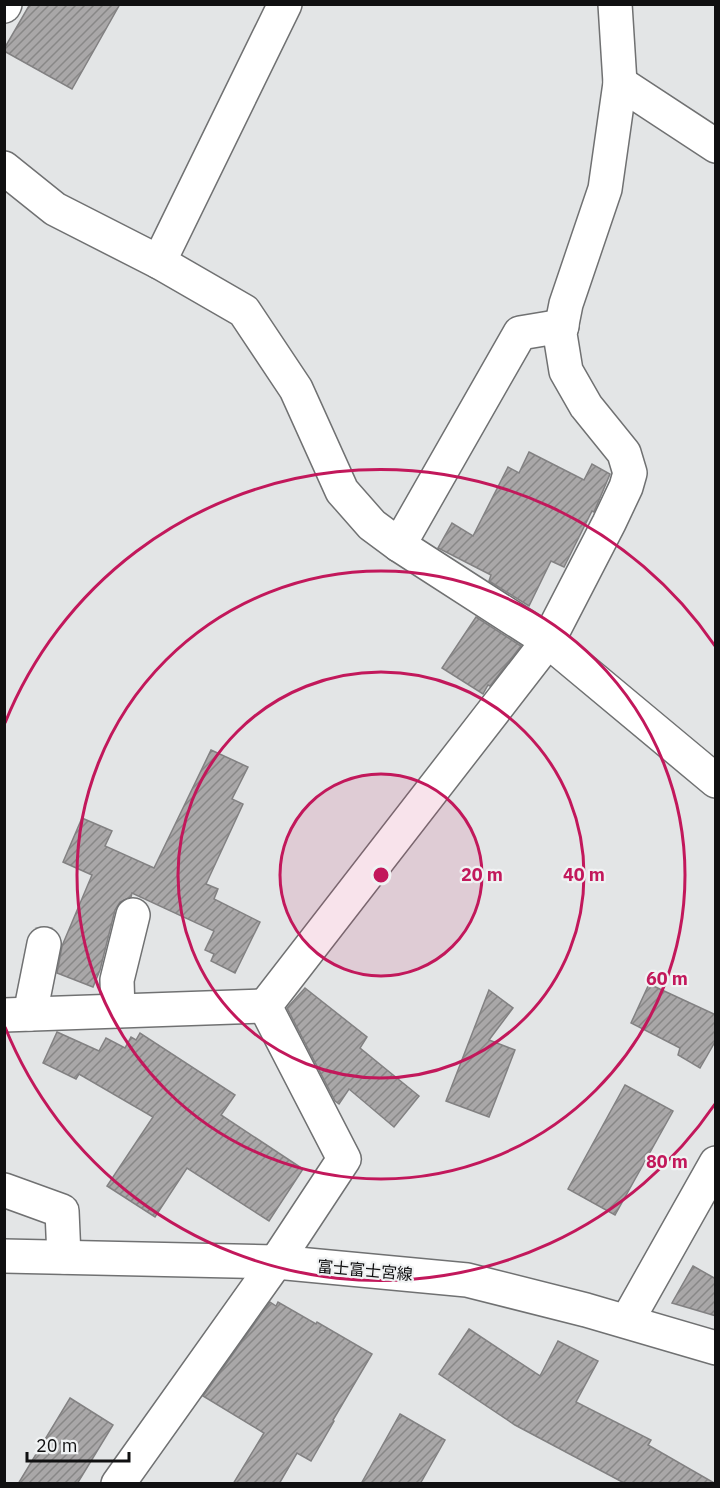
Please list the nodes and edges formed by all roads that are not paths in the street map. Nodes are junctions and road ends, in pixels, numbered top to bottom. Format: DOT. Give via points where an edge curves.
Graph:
graph roads {
  1 [pos="285,4"];
  2 [pos="615,4"];
  3 [pos="620,82"];
  4 [pos="716,146"];
  5 [pos="4,168"];
  6 [pos="159,262"];
  7 [pos="562,326"];
  8 [pos="399,544"];
  9 [pos="548,641"];
  10 [pos="716,781"];
  11 [pos="133,915"];
  12 [pos="44,944"];
  13 [pos="265,1006"];
  14 [pos="118,1011"];
  15 [pos="17,1015"];
  16 [pos="716,1163"];
  17 [pos="4,1190"];
  18 [pos="4,1256"];
  19 [pos="64,1257"];
  20 [pos="276,1262"];
  21 [pos="627,1322"];
  22 [pos="716,1348"];
  23 [pos="117,1484"];
  1 -- 6 [label="street"];
  2 -- 3 [label="street"];
  3 -- 4 [label="street"];
  3 -- 7 [label="street" via="605,189 569,293"];
  5 -- 6 [label="street" via="55,208"];
  6 -- 8 [label="street" via="244,311 296,388 342,491 372,525"];
  7 -- 8 [label="street" via="520,333"];
  7 -- 9 [label="street" via="566,371 586,406 624,453 630,473 609,523"];
  8 -- 9 [label="street"];
  9 -- 10 [label="street"];
  9 -- 13 [label="street"];
  11 -- 14 [label="street" via="117,980"];
  12 -- 15 [label="street"];
  13 -- 14 [label="street"];
  13 -- 20 [label="street" via="344,1160"];
  14 -- 15 [label="street"];
  16 -- 21 [label="street"];
  17 -- 19 [label="street" via="62,1211"];
  18 -- 19 [label="street, 富士富士宮線"];
  19 -- 20 [label="street, 富士富士宮線"];
  20 -- 21 [label="street, 富士富士宮線" via="467,1280"];
  20 -- 23 [label="street"];
  21 -- 22 [label="street, 富士富士宮線"];
}
